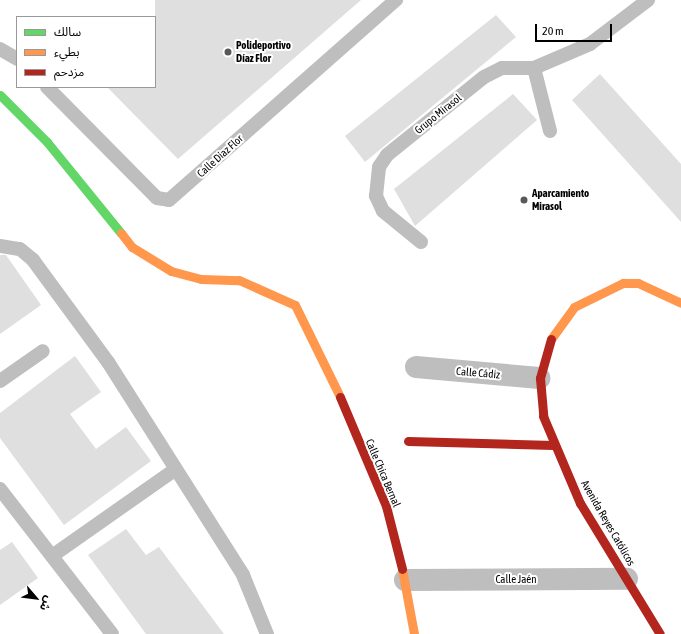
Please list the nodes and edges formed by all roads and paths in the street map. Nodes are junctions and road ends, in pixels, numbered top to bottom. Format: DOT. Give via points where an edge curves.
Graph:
graph roads {
  1 [pos="396,0"];
  2 [pos="648,0"];
  3 [pos="0,49"];
  4 [pos="16,58"];
  5 [pos="534,68"];
  6 [pos="48,88"];
  7 [pos="0,95"];
  8 [pos="550,131"];
  9 [pos="421,242"];
  10 [pos="0,246"];
  11 [pos="681,303"];
  12 [pos="43,351"];
  13 [pos="416,367"];
  14 [pos="540,378"];
  15 [pos="0,381"];
  16 [pos="408,441"];
  17 [pos="553,446"];
  18 [pos="176,469"];
  19 [pos="0,490"];
  20 [pos="52,556"];
  21 [pos="626,579"];
  22 [pos="405,580"];
  23 [pos="112,634"];
  24 [pos="267,634"];
  25 [pos="414,634"];
  26 [pos="660,634"];
  1 -- 6 [label="lane, Calle Diaz Flor" via="169,200 157,198"];
  2 -- 5 [label="lane" via="590,44"];
  3 -- 4 [label="lane"];
  5 -- 8 [label="lane"];
  5 -- 9 [label="lane, Grupo Mirasol" via="502,68 484,77 387,155 379,167 376,196 383,211"];
  7 -- 22 [label="street, Calle Chica Bernal" via="47,142 132,247 171,271 201,279 239,280 271,291 295,304 310,328 386,506"];
  10 -- 18 [label="lane" via="20,249 33,260 108,362"];
  11 -- 14 [label="street, Avenida Reyes Católicos" via="638,283 623,283 596,294 574,307 560,322 551,338"];
  12 -- 15 [label="lane"];
  13 -- 14 [label="street, Calle Cádiz"];
  14 -- 17 [label="street, Avenida Reyes Católicos" via="543,416"];
  16 -- 17 [label="street"];
  17 -- 21 [label="street, Avenida Reyes Católicos" via="580,503"];
  18 -- 20 [label="lane"];
  18 -- 24 [label="lane" via="243,574"];
  19 -- 20 [label="lane"];
  20 -- 23 [label="lane"];
  21 -- 22 [label="street, Calle Jaén"];
  21 -- 26 [label="street, Avenida Reyes Católicos"];
  22 -- 25 [label="street, Calle Chica Bernal"];
}
